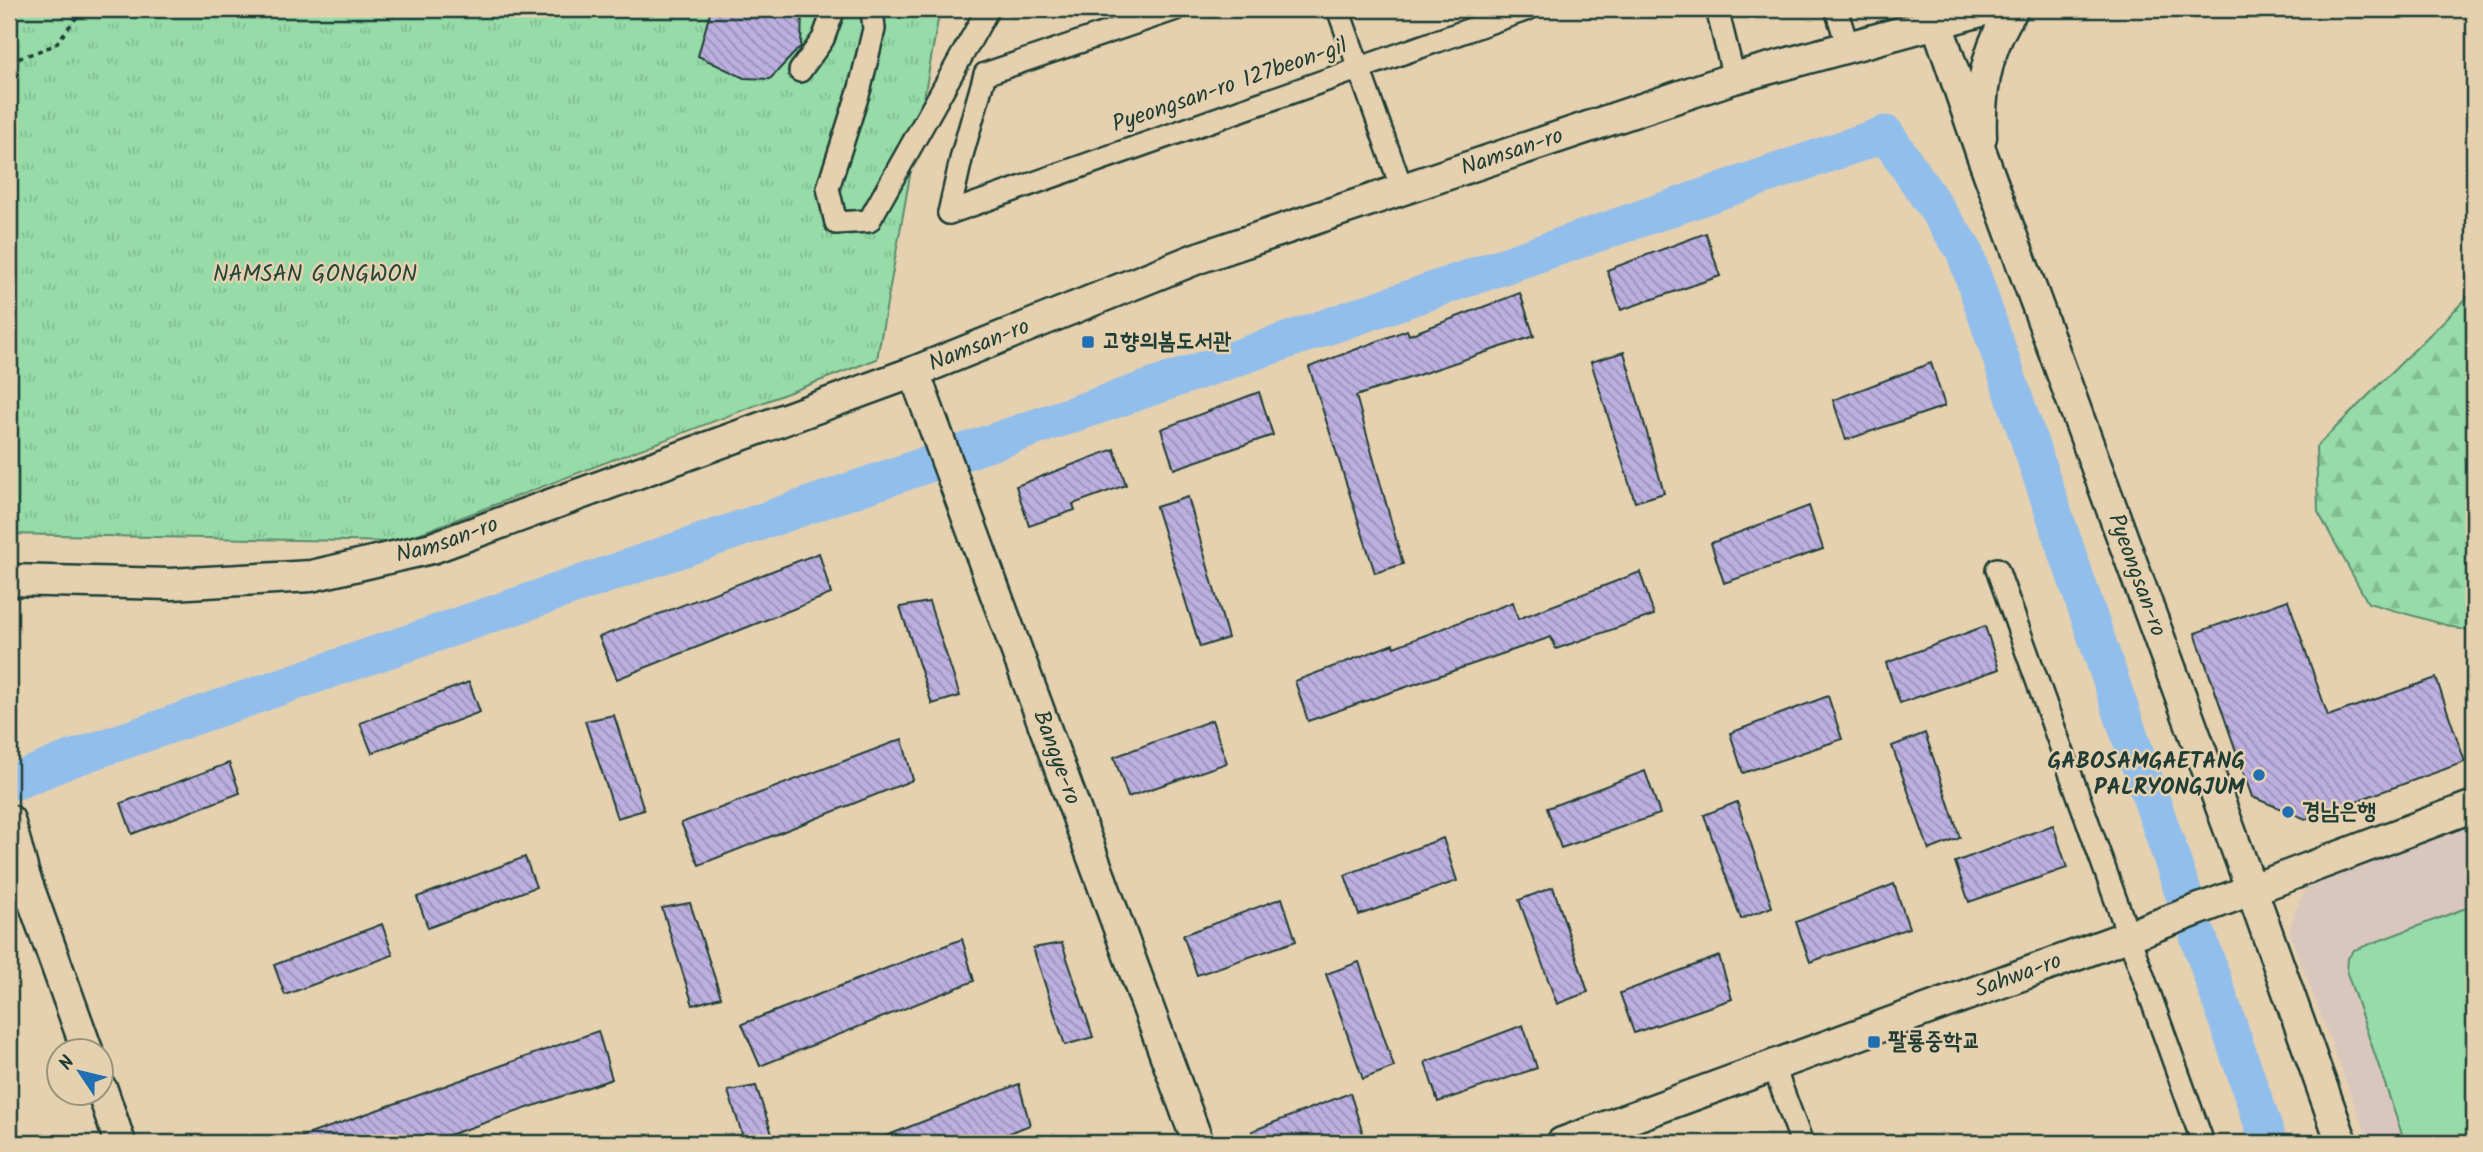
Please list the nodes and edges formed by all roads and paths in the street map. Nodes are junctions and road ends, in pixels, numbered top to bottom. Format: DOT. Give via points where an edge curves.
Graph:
graph roads {
  1 [pos="83,9"];
  2 [pos="834,9"];
  3 [pos="872,9"];
  4 [pos="988,9"];
  5 [pos="1176,9"];
  6 [pos="1338,9"];
  7 [pos="1528,9"];
  8 [pos="1717,9"];
  9 [pos="1836,9"];
  10 [pos="1988,9"];
  11 [pos="2013,9"];
  12 [pos="1940,14"];
  13 [pos="1848,47"];
  14 [pos="9,62"];
  15 [pos="1359,69"];
  16 [pos="800,71"];
  17 [pos="1734,78"];
  18 [pos="1982,155"];
  19 [pos="1402,190"];
  20 [pos="914,372"];
  21 [pos="1997,569"];
  22 [pos="9,580"];
  23 [pos="2474,806"];
  24 [pos="9,820"];
  25 [pos="17,877"];
  26 [pos="2251,888"];
  27 [pos="2128,936"];
  28 [pos="81,1036"];
  29 [pos="1773,1065"];
  30 [pos="107,1106"];
  31 [pos="120,1143"];
  32 [pos="1198,1143"];
  33 [pos="1562,1143"];
  34 [pos="1802,1143"];
  35 [pos="2203,1143"];
  36 [pos="2342,1143"];
  1 -- 14 [label="path" via="55,45"];
  2 -- 16 [label="street" via="823,38"];
  3 -- 4 [label="street" via="874,29 860,88 828,188 836,223 869,220"];
  5 -- 15 [label="street, Pyeongsan-ro 127beon-gil" via="985,74 948,213"];
  6 -- 15 [label="street"];
  7 -- 15 [label="street, Pyeongsan-ro 127beon-gil"];
  8 -- 17 [label="street"];
  9 -- 13 [label="street"];
  10 -- 12 [label="main road, Namsan-ro"];
  11 -- 18 [label="main road" via="1992,47 1980,119"];
  12 -- 13 [label="main road, Namsan-ro"];
  12 -- 18 [label="main road, Pyeongsan-ro"];
  13 -- 17 [label="main road, Namsan-ro"];
  15 -- 19 [label="street"];
  17 -- 19 [label="main road, Namsan-ro"];
  18 -- 26 [label="main road, Pyeongsan-ro"];
  19 -- 20 [label="main road, Namsan-ro" via="1198,258"];
  20 -- 22 [label="main road, Namsan-ro" via="432,548 310,576 171,584"];
  20 -- 32 [label="main road, Bangye-ro"];
  21 -- 27 [label="street"];
  23 -- 26 [label="main road, Sahwa-ro"];
  24 -- 25 [label="main road"];
  25 -- 28 [label="main road"];
  26 -- 27 [label="main road, Sahwa-ro"];
  26 -- 36 [label="main road, Pyeongsan-ro"];
  27 -- 29 [label="main road, Sahwa-ro"];
  27 -- 35 [label="street"];
  29 -- 33 [label="main road, Sahwa-ro"];
  29 -- 34 [label="street"];
  30 -- 31 [label="main road"];
}
